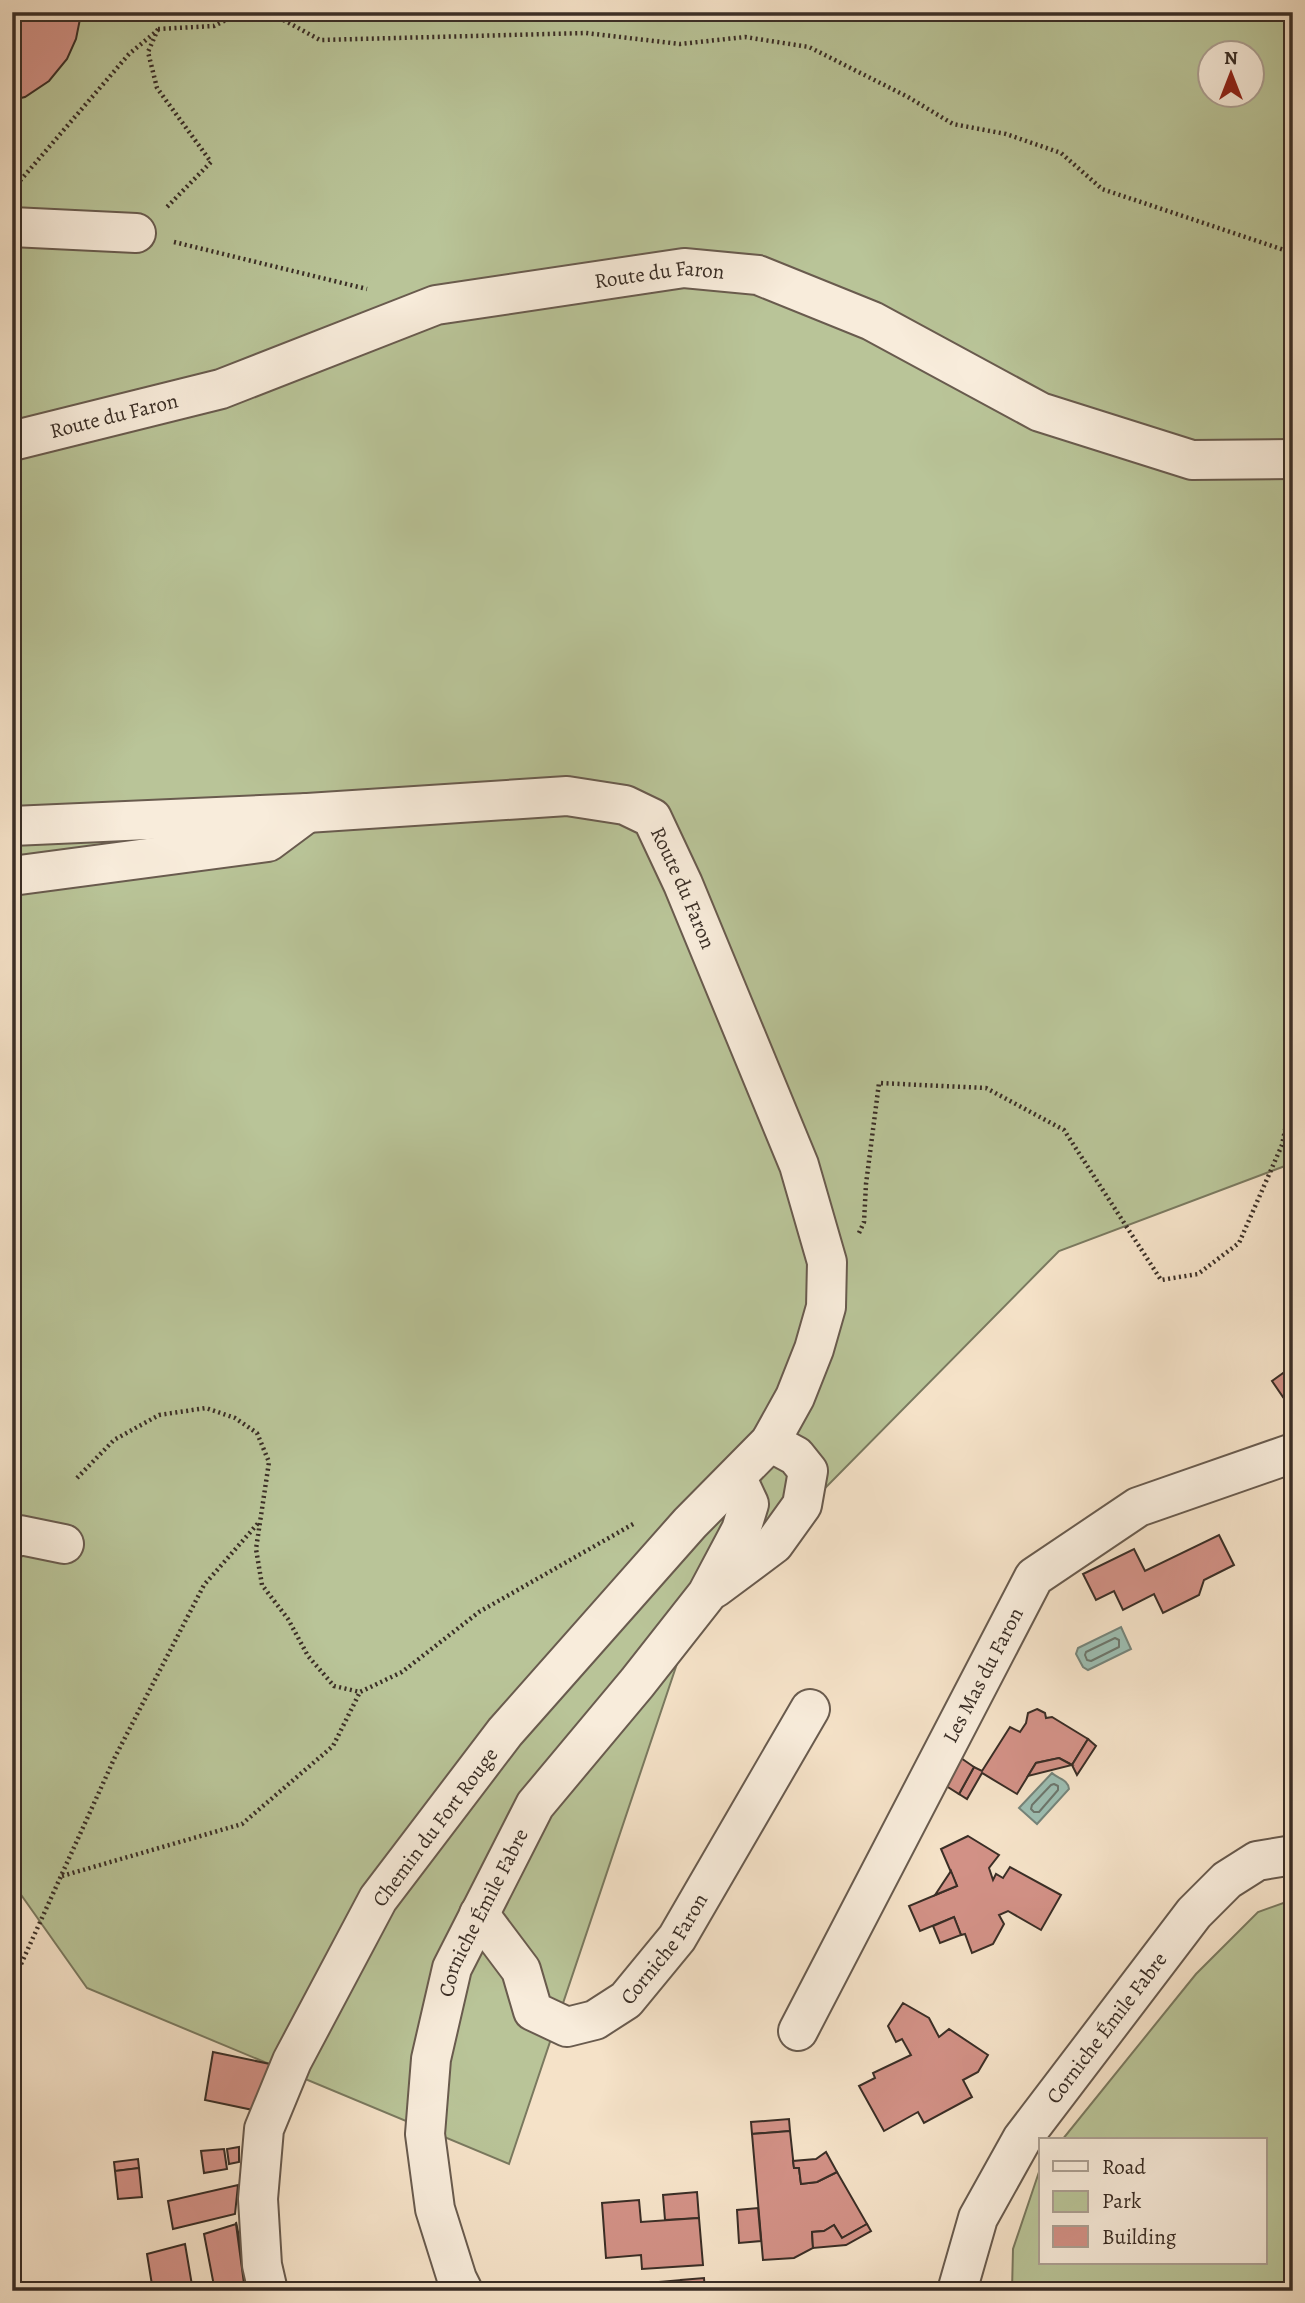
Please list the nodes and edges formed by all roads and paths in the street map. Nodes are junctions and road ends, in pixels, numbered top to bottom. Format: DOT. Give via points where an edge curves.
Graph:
graph roads {
  1 [pos="242,12"];
  2 [pos="269,12"];
  3 [pos="158,29"];
  4 [pos="12,190"];
  5 [pos="12,227"];
  6 [pos="136,233"];
  7 [pos="1293,253"];
  8 [pos="370,290"];
  9 [pos="12,441"];
  10 [pos="1293,459"];
  11 [pos="307,813"];
  12 [pos="12,826"];
  13 [pos="12,876"];
  14 [pos="1293,1090"];
  15 [pos="859,1234"];
  16 [pos="770,1442"];
  17 [pos="1293,1453"];
  18 [pos="78,1478"];
  19 [pos="734,1480"];
  20 [pos="260,1521"];
  21 [pos="639,1521"];
  22 [pos="12,1539"];
  23 [pos="64,1544"];
  24 [pos="707,1594"];
  25 [pos="360,1692"];
  26 [pos="810,1709"];
  27 [pos="1293,1855"];
  28 [pos="61,1876"];
  29 [pos="479,1914"];
  30 [pos="12,1984"];
  31 [pos="798,2031"];
  32 [pos="268,2291"];
  33 [pos="463,2291"];
  34 [pos="957,2291"];
  1 -- 3 [label="path" via="214,26"];
  2 -- 7 [label="path" via="320,40 586,33 680,44 745,37 809,47 953,124 1006,134 1061,153 1102,189"];
  3 -- 4 [label="path" via="130,54"];
  3 -- 6 [label="path" via="148,52 157,88 211,162"];
  5 -- 6 [label="street"];
  6 -- 8 [label="path"];
  9 -- 10 [label="street, Route du Faron" via="221,389 436,305 684,268 758,275 872,321 1040,412 1192,460"];
  11 -- 12 [label="street, Route du Faron"];
  11 -- 13 [label="street" via="268,842"];
  11 -- 16 [label="street, Route du Faron" via="566,796 625,805 652,818 800,1165 827,1262 826,1307 814,1349"];
  14 -- 15 [label="path" via="1282,1145 1239,1243 1198,1274 1161,1280 1064,1130 986,1088 879,1083"];
  16 -- 19 [label="street, Chemin du Fort Rouge"];
  16 -- 24 [label="street, Corniche Émile Fabre" via="796,1456 808,1471 802,1505 774,1544"];
  17 -- 31 [label="street, Les Mas du Faron" via="1138,1507 1034,1577"];
  18 -- 20 [label="path" via="114,1440 159,1415 206,1408 235,1418 257,1433 269,1462"];
  19 -- 24 [label="street, Corniche Émile Fabre" via="749,1504 741,1530"];
  19 -- 32 [label="street, Chemin du Fort Rouge" via="690,1523 505,1732 378,1899 292,2061 264,2129 258,2199"];
  20 -- 25 [label="path" via="256,1549 262,1585 288,1619 307,1656 334,1686"];
  20 -- 28 [label="path" via="204,1584 115,1757"];
  21 -- 25 [label="path" via="479,1612 402,1672"];
  22 -- 23 [label="street" via="20,1535"];
  24 -- 29 [label="street, Corniche Émile Fabre" via="535,1805"];
  25 -- 28 [label="path" via="332,1746 242,1824"];
  26 -- 29 [label="street, Corniche Faron" via="677,1938 626,2000 595,2020 567,2027 533,2011 521,1970"];
  27 -- 34 [label="street, Corniche Émile Fabre" via="1257,1861 1227,1880 1186,1924 1022,2139 978,2218"];
  28 -- 30 [label="path"];
  29 -- 33 [label="street, Corniche Émile Fabre" via="452,1968 431,2059 425,2134 435,2209"];
}
